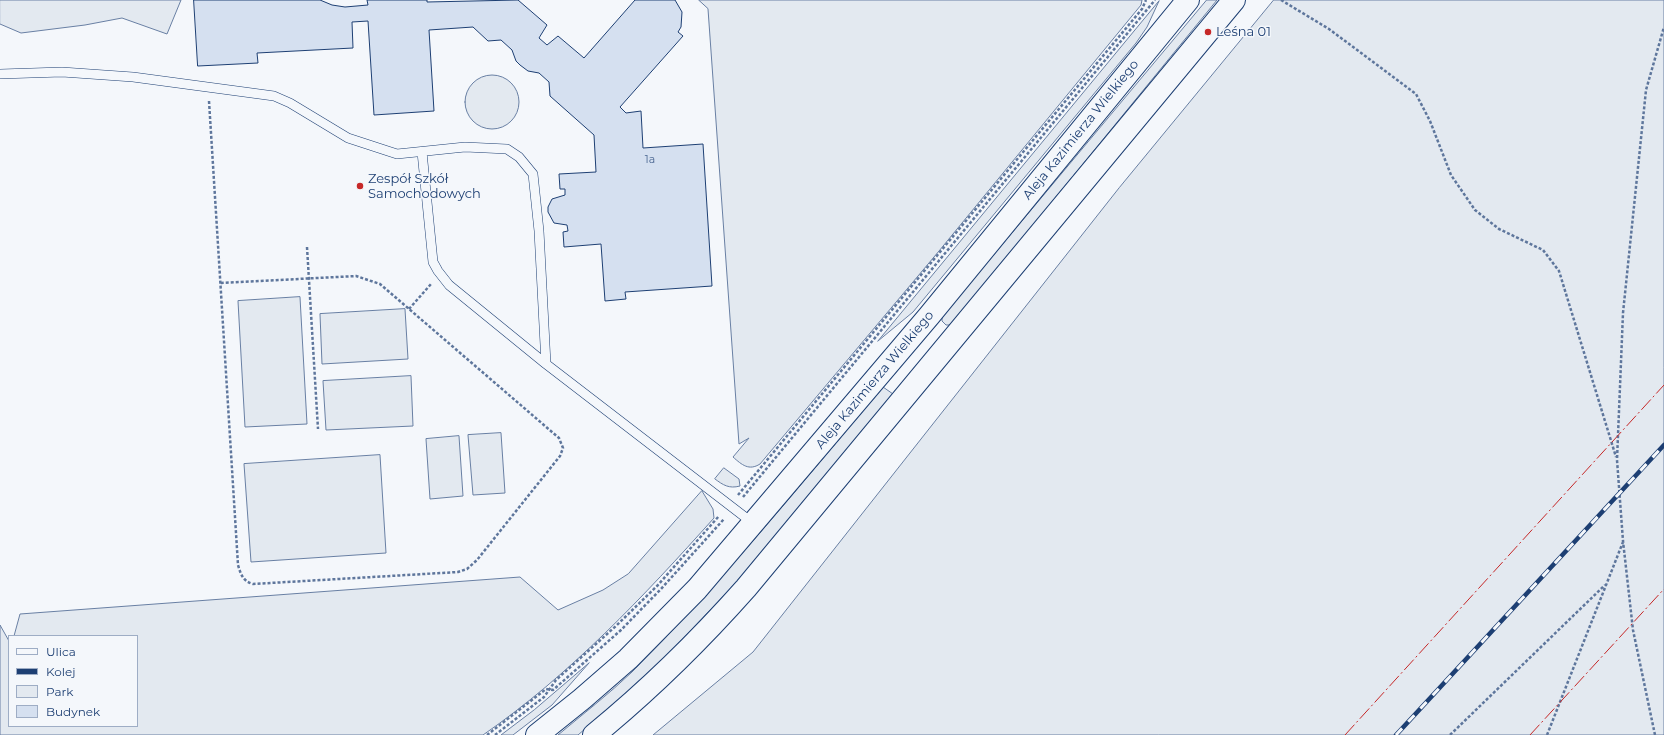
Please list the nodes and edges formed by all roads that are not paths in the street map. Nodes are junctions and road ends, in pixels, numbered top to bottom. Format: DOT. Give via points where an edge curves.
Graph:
graph roads {
  1 [pos="1188,0"];
  2 [pos="1234,0"];
  3 [pos="0,74"];
  4 [pos="422,152"];
  5 [pos="910,338"];
  6 [pos="934,361"];
  7 [pos="546,364"];
  8 [pos="754,524"];
  9 [pos="537,735"];
  10 [pos="594,735"];
  1 -- 5 [label="main road, Aleja Kazimierza Wielkiego"];
  2 -- 6 [label="main road"];
  3 -- 4 [label="lane" via="62,72 133,77 274,96 348,138 397,154"];
  4 -- 7 [label="lane" via="433,262 440,275"];
  4 -- 7 [label="lane" via="465,147 507,149 519,157 533,174 539,231"];
  5 -- 6 [label="main road"];
  5 -- 8 [label="main road, Aleja Kazimierza Wielkiego"];
  6 -- 10 [label="main road" via="731,605 651,687"];
  7 -- 8 [label="lane"];
  8 -- 9 [label="main road, Aleja Kazimierza Wielkiego" via="662,626 582,699"];
}
